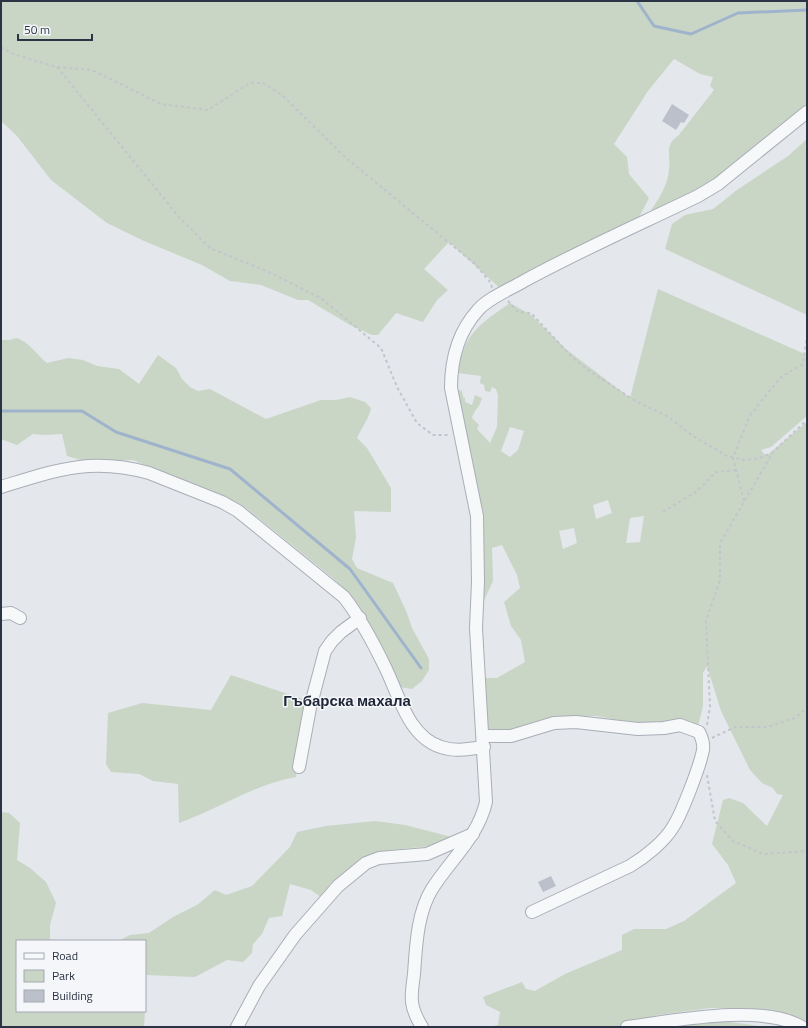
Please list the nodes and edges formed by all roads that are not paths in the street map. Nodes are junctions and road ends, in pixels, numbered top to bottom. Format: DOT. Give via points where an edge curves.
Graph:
graph roads {
  1 [pos="807,112"];
  2 [pos="1,487"];
  3 [pos="1,614"];
  4 [pos="20,618"];
  5 [pos="360,618"];
  6 [pos="484,741"];
  7 [pos="300,768"];
  8 [pos="474,833"];
  9 [pos="532,912"];
  10 [pos="237,1027"];
  11 [pos="422,1027"];
  12 [pos="627,1027"];
  13 [pos="802,1027"];
  1 -- 6 [label="street" via="723,180 698,196 555,264 479,308 459,339 451,371 451,388 477,516 476,628"];
  2 -- 5 [label="street" via="58,469 80,465 137,469 149,473 238,511 344,597"];
  3 -- 4 [label="street" via="11,613"];
  5 -- 6 [label="street" via="407,715 422,735 433,744 454,751"];
  5 -- 7 [label="street" via="341,632 325,651 310,708"];
  6 -- 8 [label="street" via="486,802"];
  6 -- 9 [label="street" via="554,723 576,722 638,729 680,725 699,732 703,741 703,749 691,784 676,822 669,832 644,857 630,866"];
  8 -- 10 [label="street" via="427,854 379,858 366,863 338,886 295,935 259,986"];
  8 -- 11 [label="street" via="439,879 424,905 417,940 412,999 413,1010"];
  12 -- 13 [label="street" via="700,1018 753,1015 778,1018"];
}
